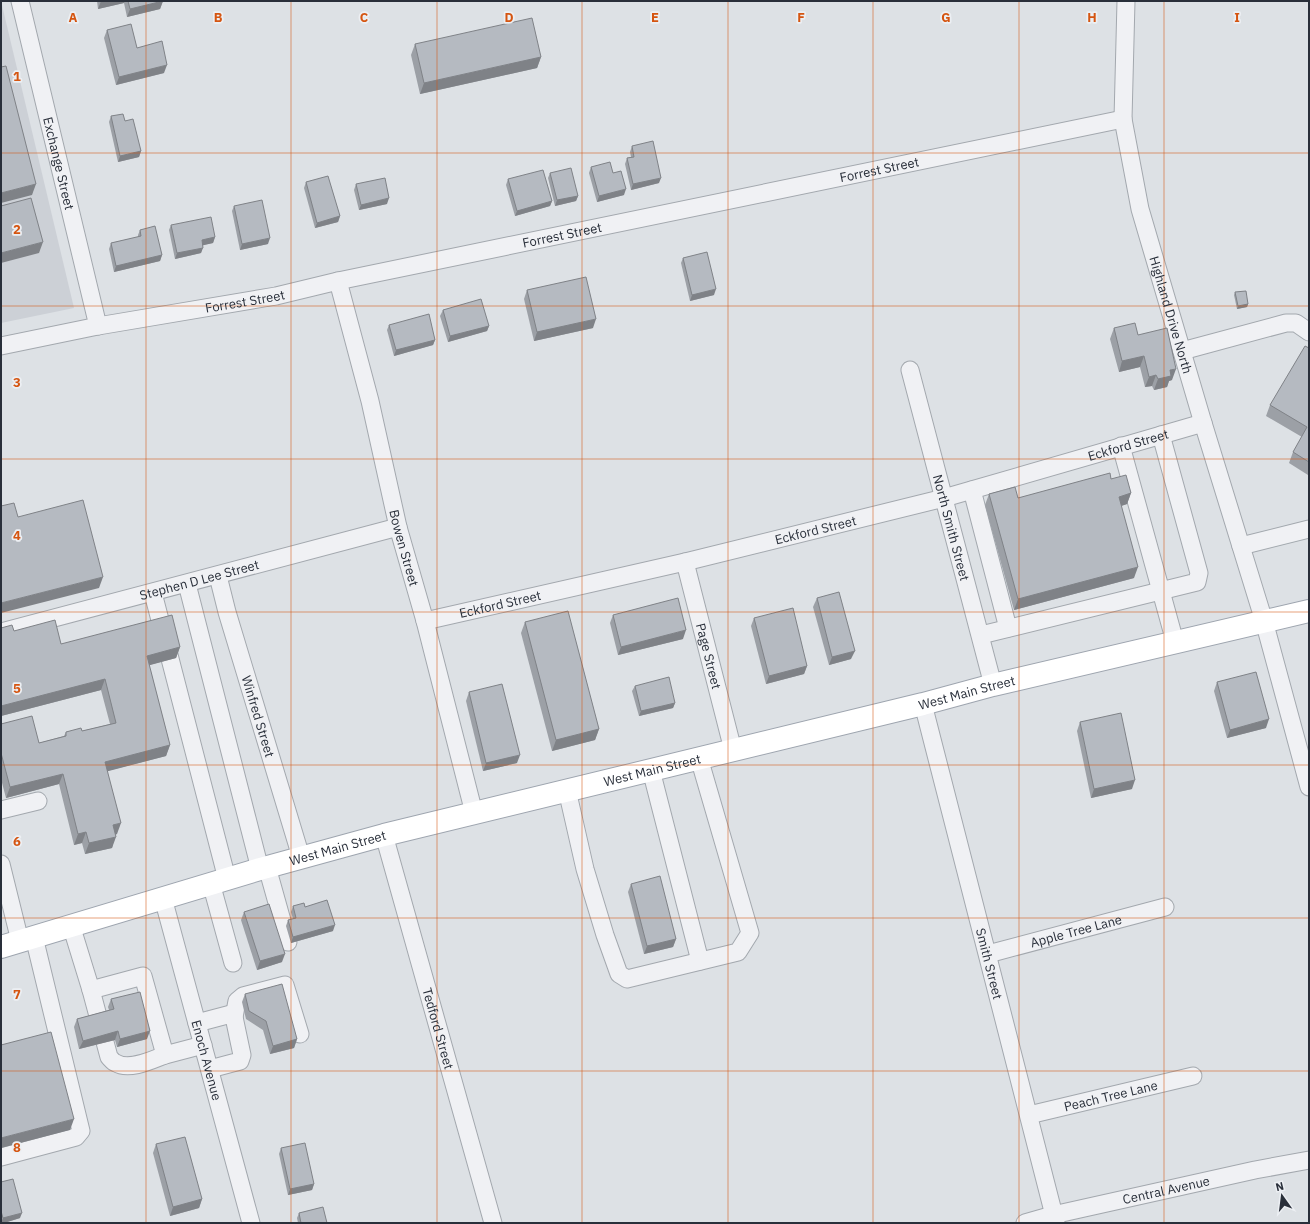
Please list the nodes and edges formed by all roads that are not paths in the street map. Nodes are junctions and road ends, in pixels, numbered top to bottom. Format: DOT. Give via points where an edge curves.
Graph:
graph roads {
  1 [pos="20,1"];
  2 [pos="1126,1"];
  3 [pos="1123,118"];
  4 [pos="338,281"];
  5 [pos="98,326"];
  6 [pos="1309,332"];
  7 [pos="1,346"];
  8 [pos="1182,352"];
  9 [pos="910,370"];
  10 [pos="1203,422"];
  11 [pos="1161,435"];
  12 [pos="1122,446"];
  13 [pos="972,490"];
  14 [pos="944,498"];
  15 [pos="398,527"];
  16 [pos="1309,529"];
  17 [pos="1241,546"];
  18 [pos="685,562"];
  19 [pos="218,576"];
  20 [pos="187,584"];
  21 [pos="1161,591"];
  22 [pos="153,593"];
  23 [pos="1309,611"];
  24 [pos="425,621"];
  25 [pos="1264,621"];
  26 [pos="1008,628"];
  27 [pos="1,632"];
  28 [pos="981,635"];
  29 [pos="1175,642"];
  30 [pos="993,685"];
  31 [pos="924,704"];
  32 [pos="733,750"];
  33 [pos="699,758"];
  34 [pos="651,770"];
  35 [pos="1309,787"];
  36 [pos="567,790"];
  37 [pos="38,801"];
  38 [pos="1,810"];
  39 [pos="474,813"];
  40 [pos="384,835"];
  41 [pos="301,857"];
  42 [pos="1,864"];
  43 [pos="263,868"];
  44 [pos="219,881"];
  45 [pos="163,898"];
  46 [pos="1165,907"];
  47 [pos="71,925"];
  48 [pos="18,942"];
  49 [pos="288,942"];
  50 [pos="988,954"];
  51 [pos="700,961"];
  52 [pos="233,963"];
  53 [pos="91,990"];
  54 [pos="234,1017"];
  55 [pos="197,1023"];
  56 [pos="300,1034"];
  57 [pos="204,1045"];
  58 [pos="165,1055"];
  59 [pos="210,1068"];
  60 [pos="1193,1076"];
  61 [pos="1029,1115"];
  62 [pos="1,1157"];
  63 [pos="1309,1160"];
  64 [pos="1055,1219"];
  65 [pos="251,1223"];
  66 [pos="493,1223"];
  67 [pos="1025,1223"];
  1 -- 5 [label="street, Exchange Street"];
  2 -- 3 [label="street, Highland Drive North"];
  3 -- 4 [label="street, Forrest Street"];
  3 -- 8 [label="street, Highland Drive North" via="1140,209"];
  4 -- 5 [label="street, Forrest Street" via="276,296"];
  4 -- 15 [label="street, Bowen Street" via="370,401"];
  5 -- 7 [label="street, Forrest Street"];
  6 -- 8 [label="street" via="1296,323 1286,323"];
  8 -- 10 [label="street, Highland Drive North"];
  9 -- 14 [label="street, North Smith Street"];
  10 -- 11 [label="street, Eckford Street"];
  10 -- 17 [label="street, Highland Drive North"];
  11 -- 12 [label="street, Eckford Street"];
  11 -- 21 [label="street" via="1199,573 1197,582"];
  12 -- 13 [label="street, Eckford Street"];
  12 -- 21 [label="street"];
  13 -- 14 [label="street, Eckford Street"];
  13 -- 26 [label="street"];
  14 -- 18 [label="street, Eckford Street"];
  14 -- 28 [label="street, North Smith Street"];
  15 -- 19 [label="street, Stephen D Lee Street"];
  15 -- 24 [label="street, Bowen Street"];
  16 -- 17 [label="street"];
  17 -- 25 [label="street, Highland Drive North"];
  18 -- 24 [label="street, Eckford Street"];
  18 -- 32 [label="street, Page Street"];
  19 -- 20 [label="street, Stephen D Lee Street"];
  19 -- 41 [label="street, Winfred Street"];
  20 -- 22 [label="street, Stephen D Lee Street"];
  20 -- 43 [label="street"];
  21 -- 26 [label="street"];
  21 -- 29 [label="street"];
  22 -- 27 [label="street, Stephen D Lee Street"];
  22 -- 44 [label="street"];
  23 -- 25 [label="main road, West Main Street"];
  24 -- 39 [label="street, Bowen Street"];
  25 -- 29 [label="main road, West Main Street"];
  25 -- 35 [label="street, Highland Drive North"];
  26 -- 28 [label="street"];
  28 -- 30 [label="street, North Smith Street"];
  29 -- 30 [label="main road, West Main Street"];
  30 -- 31 [label="main road, West Main Street"];
  31 -- 32 [label="main road, West Main Street"];
  31 -- 50 [label="street, Smith Street"];
  32 -- 33 [label="main road, West Main Street"];
  33 -- 34 [label="main road, West Main Street"];
  33 -- 51 [label="street" via="750,934 738,952"];
  34 -- 36 [label="main road, West Main Street"];
  34 -- 51 [label="street"];
  36 -- 39 [label="main road, West Main Street"];
  36 -- 51 [label="street" via="584,870 619,974 627,979"];
  37 -- 38 [label="street"];
  39 -- 40 [label="main road, West Main Street"];
  40 -- 41 [label="main road, West Main Street"];
  40 -- 66 [label="street, Tedford Street"];
  41 -- 43 [label="main road, West Main Street"];
  42 -- 48 [label="street"];
  43 -- 44 [label="main road, West Main Street"];
  43 -- 49 [label="street"];
  44 -- 45 [label="main road, West Main Street"];
  44 -- 52 [label="street"];
  45 -- 47 [label="main road, West Main Street"];
  45 -- 55 [label="street, Enoch Avenue"];
  46 -- 50 [label="street, Apple Tree Lane"];
  47 -- 48 [label="main road, West Main Street"];
  47 -- 53 [label="street"];
  48 -- 62 [label="street" via="81,1131 76,1137"];
  50 -- 61 [label="street, Smith Street"];
  53 -- 58 [label="street" via="109,1057 117,1064 128,1066"];
  53 -- 58 [label="street" via="143,976"];
  54 -- 55 [label="street" via="231,1014"];
  54 -- 56 [label="street" via="237,1001 243,996 286,985"];
  54 -- 59 [label="street" via="242,1055 240,1061"];
  55 -- 57 [label="street, Enoch Avenue"];
  57 -- 58 [label="street"];
  57 -- 59 [label="street, Enoch Avenue"];
  59 -- 65 [label="street, Enoch Avenue"];
  60 -- 61 [label="street, Peach Tree Lane"];
  61 -- 64 [label="street, Smith Street"];
  63 -- 64 [label="street, Central Avenue" via="1255,1170"];
  64 -- 67 [label="street, Central Avenue"];
}
